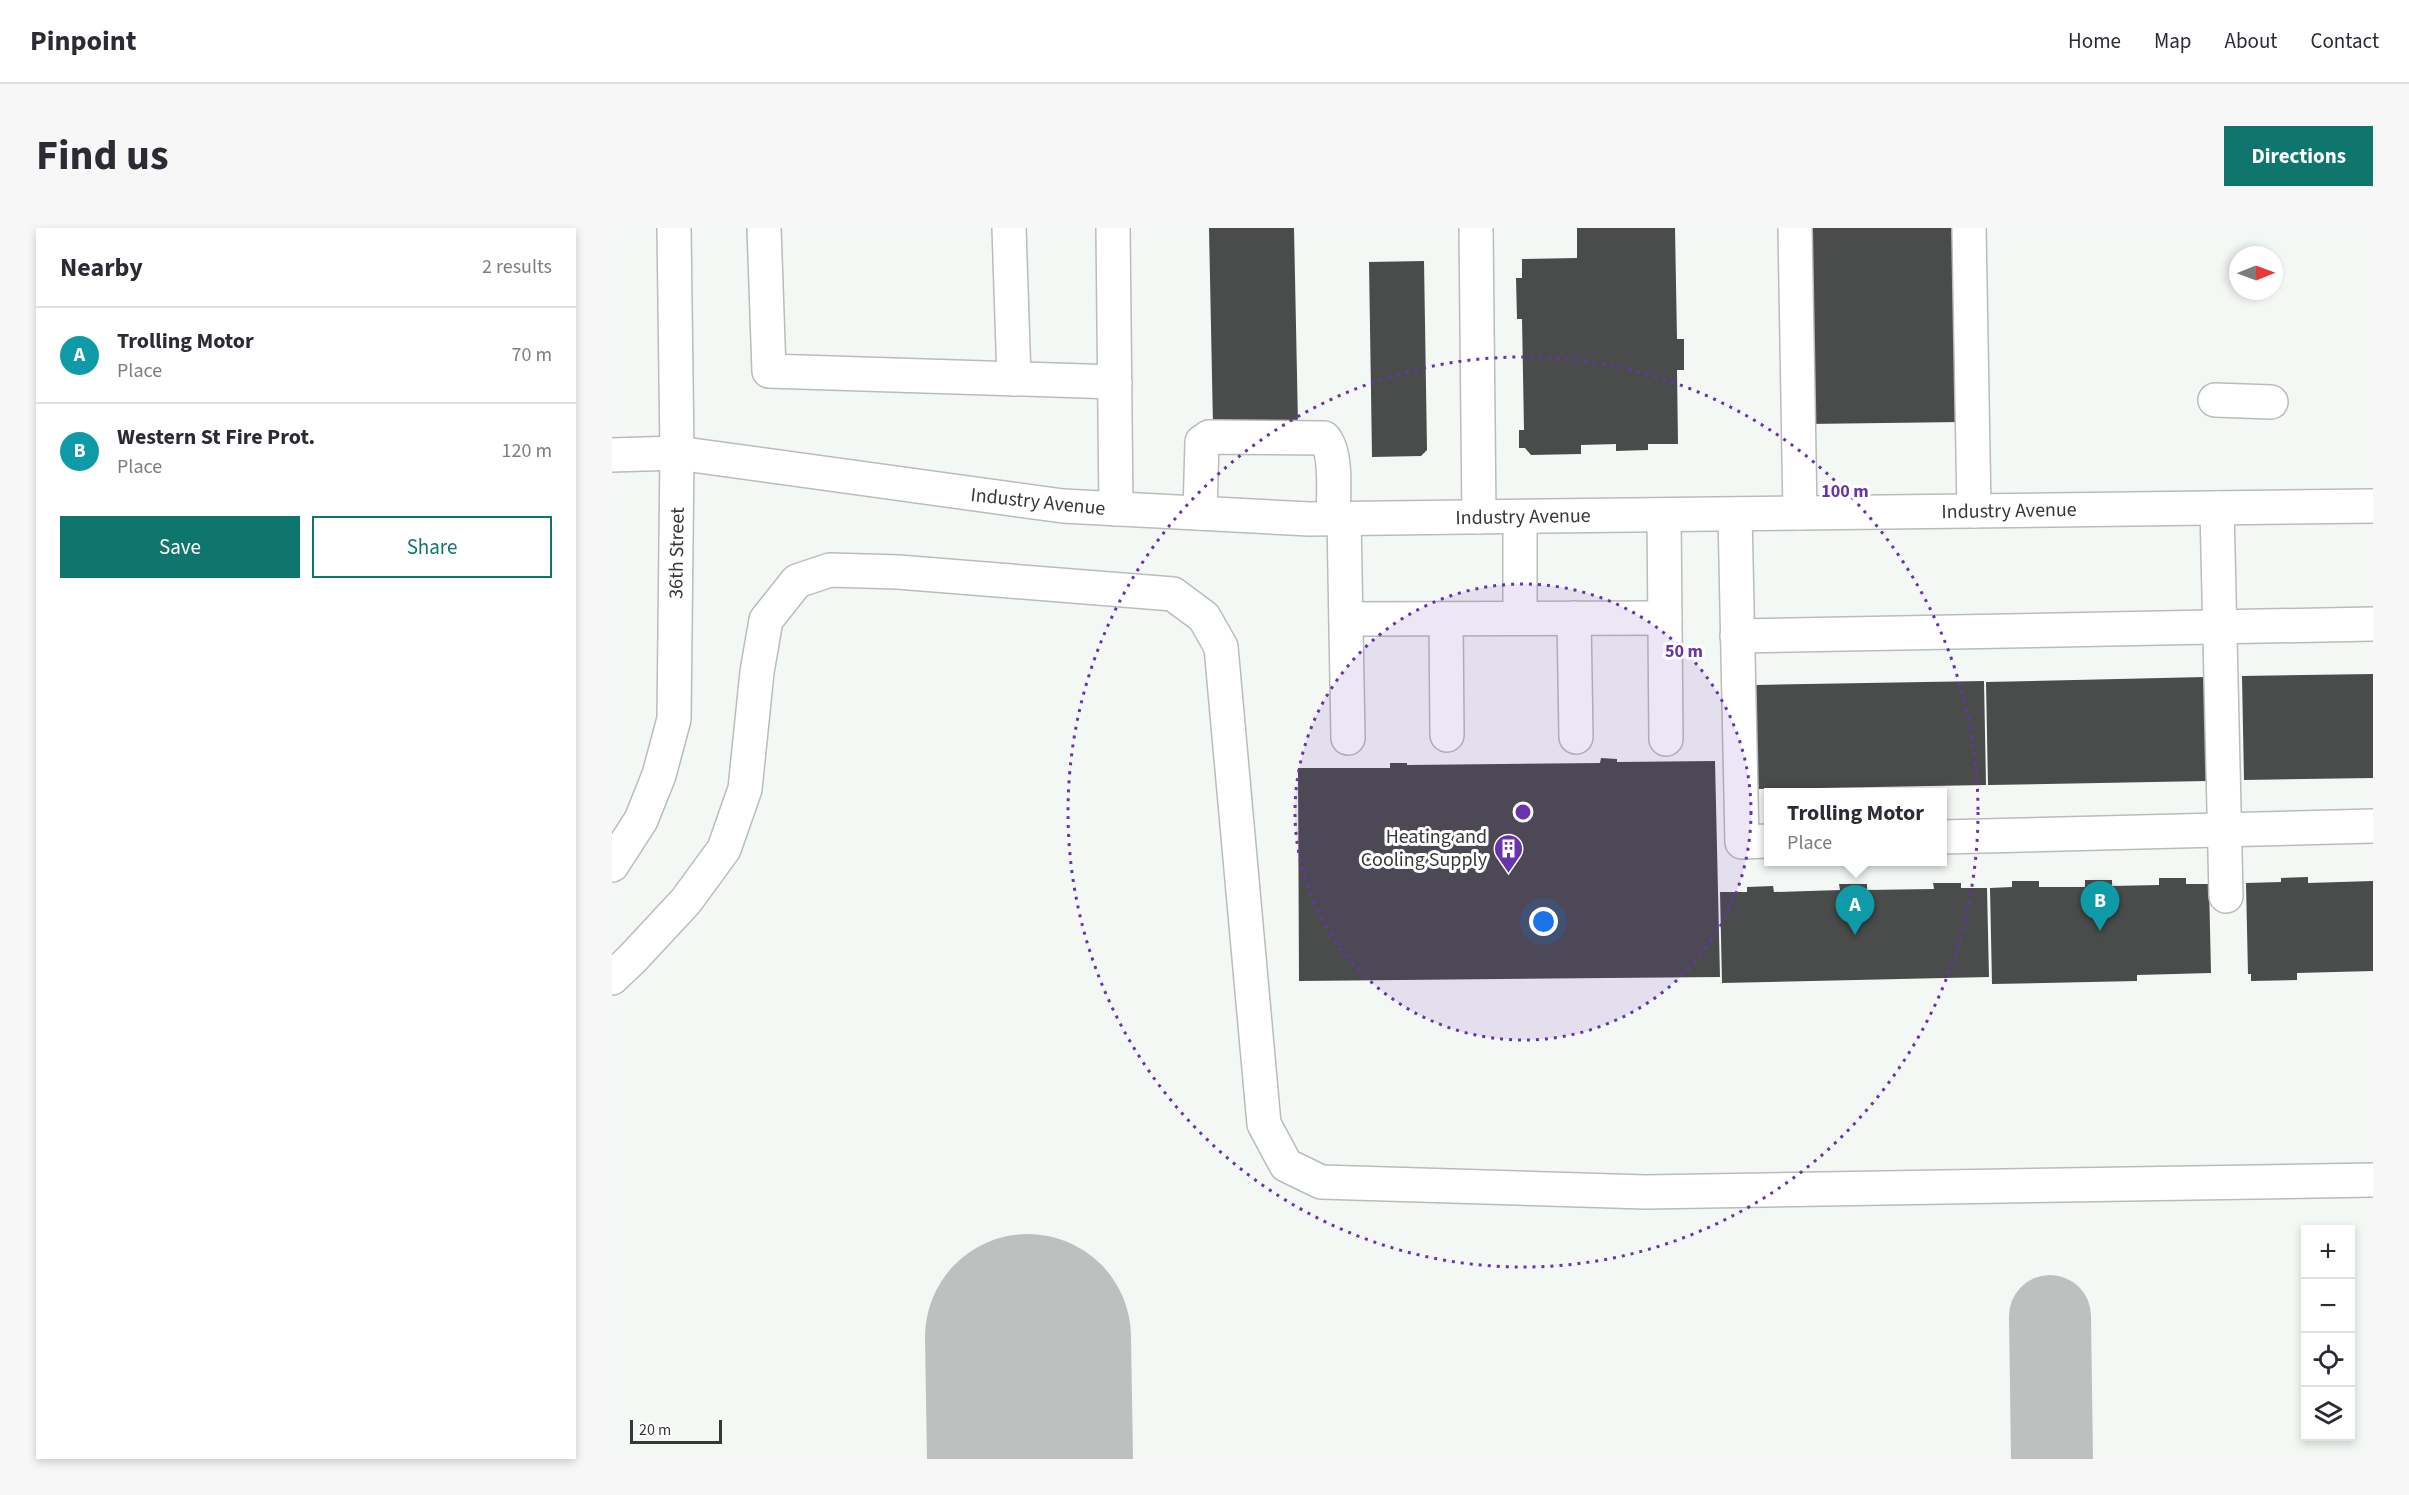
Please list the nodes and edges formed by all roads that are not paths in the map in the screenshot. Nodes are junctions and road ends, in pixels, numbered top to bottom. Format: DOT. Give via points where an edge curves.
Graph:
graph roads {
  1 [pos="674,228"];
  2 [pos="764,228"];
  3 [pos="1009,228"];
  4 [pos="1113,228"];
  5 [pos="1476,228"];
  6 [pos="1795,228"];
  7 [pos="1969,228"];
  8 [pos="1014,379"];
  9 [pos="1115,382"];
  10 [pos="2215,400"];
  11 [pos="2271,402"];
  12 [pos="677,453"];
  13 [pos="612,455"];
  14 [pos="2373,506"];
  15 [pos="2217,508"];
  16 [pos="1116,509"];
  17 [pos="1974,511"];
  18 [pos="1200,513"];
  19 [pos="1800,513"];
  20 [pos="1664,514"];
  21 [pos="1735,514"];
  22 [pos="1479,517"];
  23 [pos="1520,517"];
  24 [pos="1339,519"];
  25 [pos="1520,618"];
  26 [pos="1574,618"];
  27 [pos="1665,618"];
  28 [pos="1346,619"];
  29 [pos="1446,619"];
  30 [pos="2373,624"];
  31 [pos="2220,627"];
  32 [pos="1737,636"];
  33 [pos="1447,735"];
  34 [pos="1576,737"];
  35 [pos="1348,738"];
  36 [pos="1666,739"];
  37 [pos="2373,826"];
  38 [pos="2225,830"];
  39 [pos="1947,837"];
  40 [pos="1764,841"];
  41 [pos="612,865"];
  42 [pos="2226,896"];
  43 [pos="612,978"];
  44 [pos="2373,1180"];
  1 -- 12 [label="street, 36th Street"];
  2 -- 8 [label="street" via="769,371"];
  3 -- 8 [label="street"];
  4 -- 9 [label="street"];
  5 -- 22 [label="street"];
  6 -- 19 [label="street"];
  7 -- 17 [label="street"];
  8 -- 9 [label="street"];
  9 -- 16 [label="street"];
  10 -- 11 [label="street"];
  12 -- 13 [label="street, Industry Avenue"];
  12 -- 16 [label="street, Industry Avenue" via="1063,506"];
  12 -- 41 [label="street, 36th Street" via="674,719 659,775 641,820"];
  14 -- 15 [label="street, Industry Avenue"];
  15 -- 17 [label="street, Industry Avenue"];
  15 -- 31 [label="street"];
  16 -- 18 [label="street, Industry Avenue"];
  17 -- 19 [label="street, Industry Avenue"];
  18 -- 24 [label="street, Industry Avenue"];
  18 -- 24 [label="street" via="1202,442 1209,437 1324,438 1330,445"];
  19 -- 21 [label="street, Industry Avenue"];
  20 -- 21 [label="street, Industry Avenue"];
  20 -- 23 [label="street, Industry Avenue"];
  20 -- 27 [label="street"];
  21 -- 32 [label="street"];
  22 -- 23 [label="street, Industry Avenue"];
  22 -- 24 [label="street, Industry Avenue"];
  23 -- 25 [label="street"];
  24 -- 28 [label="street"];
  25 -- 26 [label="street"];
  25 -- 29 [label="street"];
  26 -- 27 [label="street"];
  26 -- 34 [label="street"];
  27 -- 36 [label="street"];
  28 -- 29 [label="street"];
  28 -- 35 [label="street"];
  29 -- 33 [label="street"];
  30 -- 31 [label="street"];
  31 -- 32 [label="street"];
  31 -- 38 [label="street"];
  32 -- 40 [label="street" via="1742,842"];
  37 -- 38 [label="street"];
  38 -- 39 [label="street"];
  38 -- 42 [label="street"];
  43 -- 44 [label="street" via="686,901 724,849 745,789 766,620 797,581 830,570 898,572 1173,594 1204,617 1221,648 1264,1124 1287,1165 1321,1182 1645,1192"];
}
